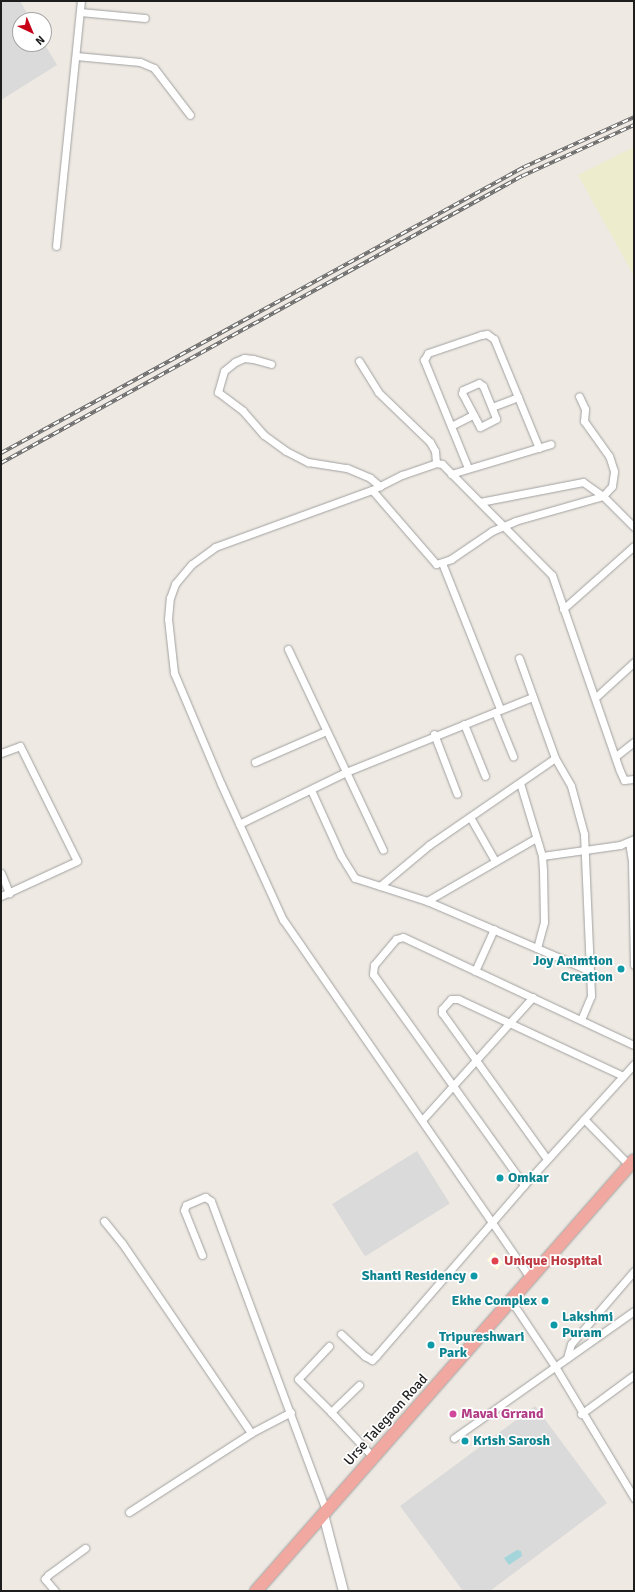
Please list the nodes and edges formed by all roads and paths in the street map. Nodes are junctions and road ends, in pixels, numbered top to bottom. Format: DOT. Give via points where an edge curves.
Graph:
graph roads {
  1 [pos="81,1"];
  2 [pos="80,12"];
  3 [pos="145,18"];
  4 [pos="76,56"];
  5 [pos="190,115"];
  6 [pos="56,246"];
  7 [pos="359,361"];
  8 [pos="271,364"];
  9 [pos="579,396"];
  10 [pos="518,397"];
  11 [pos="492,407"];
  12 [pos="473,415"];
  13 [pos="451,426"];
  14 [pos="551,444"];
  15 [pos="539,448"];
  16 [pos="436,463"];
  17 [pos="468,468"];
  18 [pos="451,474"];
  19 [pos="380,486"];
  20 [pos="372,490"];
  21 [pos="603,496"];
  22 [pos="480,502"];
  23 [pos="504,526"];
  24 [pos="634,527"];
  25 [pos="634,546"];
  26 [pos="442,563"];
  27 [pos="563,609"];
  28 [pos="288,649"];
  29 [pos="519,658"];
  30 [pos="634,662"];
  31 [pos="533,697"];
  32 [pos="596,698"];
  33 [pos="497,710"];
  34 [pos="464,724"];
  35 [pos="326,731"];
  36 [pos="434,734"];
  37 [pos="634,742"];
  38 [pos="1,753"];
  39 [pos="513,756"];
  40 [pos="616,756"];
  41 [pos="555,758"];
  42 [pos="255,762"];
  43 [pos="346,772"];
  44 [pos="485,776"];
  45 [pos="634,779"];
  46 [pos="520,783"];
  47 [pos="311,790"];
  48 [pos="457,794"];
  49 [pos="470,817"];
  50 [pos="239,824"];
  51 [pos="536,838"];
  52 [pos="631,840"];
  53 [pos="383,850"];
  54 [pos="585,851"];
  55 [pos="542,856"];
  56 [pos="495,861"];
  57 [pos="1,873"];
  58 [pos="380,886"];
  59 [pos="9,893"];
  60 [pos="1,896"];
  61 [pos="427,901"];
  62 [pos="494,929"];
  63 [pos="538,948"];
  64 [pos="634,965"];
  65 [pos="475,971"];
  66 [pos="590,971"];
  67 [pos="533,998"];
  68 [pos="581,1019"];
  69 [pos="509,1024"];
  70 [pos="634,1045"];
  71 [pos="476,1060"];
  72 [pos="634,1064"];
  73 [pos="623,1076"];
  74 [pos="453,1086"];
  75 [pos="422,1119"];
  76 [pos="584,1119"];
  77 [pos="547,1159"];
  78 [pos="632,1162"];
  79 [pos="524,1185"];
  80 [pos="104,1221"];
  81 [pos="493,1222"];
  82 [pos="202,1255"];
  83 [pos="634,1270"];
  84 [pos="531,1278"];
  85 [pos="512,1302"];
  86 [pos="634,1311"];
  87 [pos="342,1334"];
  88 [pos="329,1346"];
  89 [pos="567,1358"];
  90 [pos="556,1368"];
  91 [pos="634,1375"];
  92 [pos="358,1385"];
  93 [pos="291,1412"];
  94 [pos="331,1412"];
  95 [pos="581,1414"];
  96 [pos="251,1432"];
  97 [pos="454,1438"];
  98 [pos="373,1457"];
  99 [pos="634,1498"];
  100 [pos="129,1512"];
  101 [pos="324,1512"];
  102 [pos="85,1548"];
  103 [pos="55,1591"];
  104 [pos="256,1591"];
  105 [pos="343,1591"];
  1 -- 2 [label="street"];
  2 -- 3 [label="street"];
  2 -- 4 [label="street"];
  4 -- 5 [label="street" via="140,62 154,68"];
  4 -- 6 [label="street"];
  7 -- 16 [label="street" via="378,392 430,442 435,451"];
  8 -- 19 [label="street" via="248,358 235,362 224,371 218,392 242,411 264,435 286,451 308,462 346,468 370,478"];
  9 -- 21 [label="street" via="585,409 584,421 606,452 614,471 612,486"];
  10 -- 11 [label="street"];
  10 -- 13 [label="street" via="491,336 482,335 428,353 424,360"];
  10 -- 15 [label="street"];
  11 -- 12 [label="street" via="496,419 482,427 478,426"];
  11 -- 12 [label="street" via="482,384 479,383 462,391"];
  12 -- 13 [label="street"];
  13 -- 17 [label="street"];
  14 -- 15 [label="street"];
  15 -- 17 [label="street"];
  16 -- 18 [label="street" via="442,464"];
  16 -- 19 [label="street"];
  17 -- 18 [label="street"];
  18 -- 22 [label="street"];
  19 -- 20 [label="street"];
  20 -- 26 [label="street" via="431,561 436,564"];
  20 -- 50 [label="street" via="215,547 192,564 175,584 170,598 168,619 174,673"];
  21 -- 22 [label="street" via="588,485 578,482"];
  21 -- 23 [label="street"];
  21 -- 24 [label="street"];
  22 -- 23 [label="street"];
  23 -- 26 [label="street"];
  23 -- 27 [label="street" via="552,575"];
  25 -- 27 [label="street"];
  26 -- 33 [label="street"];
  27 -- 32 [label="street"];
  28 -- 35 [label="street"];
  29 -- 31 [label="street"];
  30 -- 32 [label="street"];
  31 -- 33 [label="street"];
  31 -- 41 [label="street"];
  32 -- 40 [label="street"];
  33 -- 34 [label="street"];
  33 -- 39 [label="street"];
  34 -- 36 [label="street"];
  34 -- 44 [label="street"];
  35 -- 42 [label="street"];
  35 -- 43 [label="street"];
  36 -- 43 [label="street"];
  36 -- 48 [label="street"];
  37 -- 40 [label="street"];
  38 -- 59 [label="street" via="20,746 77,860"];
  40 -- 45 [label="street" via="624,780"];
  41 -- 46 [label="street"];
  41 -- 54 [label="street" via="571,786 582,824"];
  43 -- 47 [label="street"];
  43 -- 53 [label="street"];
  46 -- 49 [label="street"];
  46 -- 51 [label="street"];
  47 -- 50 [label="street"];
  47 -- 58 [label="street" via="349,871 355,878"];
  49 -- 56 [label="street"];
  49 -- 58 [label="street" via="429,845"];
  50 -- 75 [label="street" via="284,920"];
  51 -- 55 [label="street"];
  51 -- 56 [label="street"];
  52 -- 54 [label="street"];
  52 -- 64 [label="street"];
  54 -- 55 [label="street"];
  54 -- 66 [label="street"];
  55 -- 63 [label="street" via="544,922"];
  56 -- 61 [label="street"];
  57 -- 59 [label="street"];
  58 -- 61 [label="street"];
  59 -- 60 [label="street"];
  61 -- 62 [label="street"];
  62 -- 63 [label="street"];
  62 -- 65 [label="street"];
  63 -- 66 [label="street"];
  65 -- 67 [label="street"];
  65 -- 74 [label="street" via="403,937 396,939 372,971"];
  66 -- 68 [label="street" via="591,996"];
  67 -- 68 [label="street"];
  67 -- 69 [label="street"];
  68 -- 70 [label="street"];
  69 -- 71 [label="street"];
  69 -- 71 [label="street" via="454,998 442,1009 442,1013"];
  69 -- 73 [label="street"];
  71 -- 74 [label="street"];
  71 -- 77 [label="street"];
  72 -- 73 [label="street"];
  73 -- 76 [label="street"];
  74 -- 75 [label="street"];
  74 -- 79 [label="street"];
  75 -- 81 [label="street"];
  76 -- 77 [label="street"];
  76 -- 78 [label="street"];
  77 -- 79 [label="street"];
  78 -- 84 [label="highway, Urse Talegaon Road"];
  79 -- 81 [label="street"];
  80 -- 96 [label="street" via="122,1243"];
  81 -- 84 [label="street"];
  81 -- 87 [label="street" via="372,1360"];
  82 -- 93 [label="street" via="184,1210 186,1205 205,1197 211,1201"];
  83 -- 89 [label="street" via="571,1344"];
  84 -- 85 [label="highway, Urse Talegaon Road"];
  85 -- 90 [label="street"];
  85 -- 98 [label="highway, Urse Talegaon Road"];
  86 -- 89 [label="street"];
  88 -- 94 [label="street" via="298,1379"];
  89 -- 90 [label="street"];
  90 -- 95 [label="street"];
  90 -- 97 [label="street"];
  91 -- 95 [label="street"];
  92 -- 94 [label="street"];
  93 -- 96 [label="street"];
  93 -- 101 [label="street"];
  94 -- 98 [label="street"];
  95 -- 99 [label="street"];
  96 -- 100 [label="street"];
  98 -- 101 [label="highway, Urse Talegaon Road"];
  101 -- 104 [label="highway, Urse Talegaon Road"];
  101 -- 105 [label="street"];
  102 -- 103 [label="street" via="48,1575 46,1579"];
}
